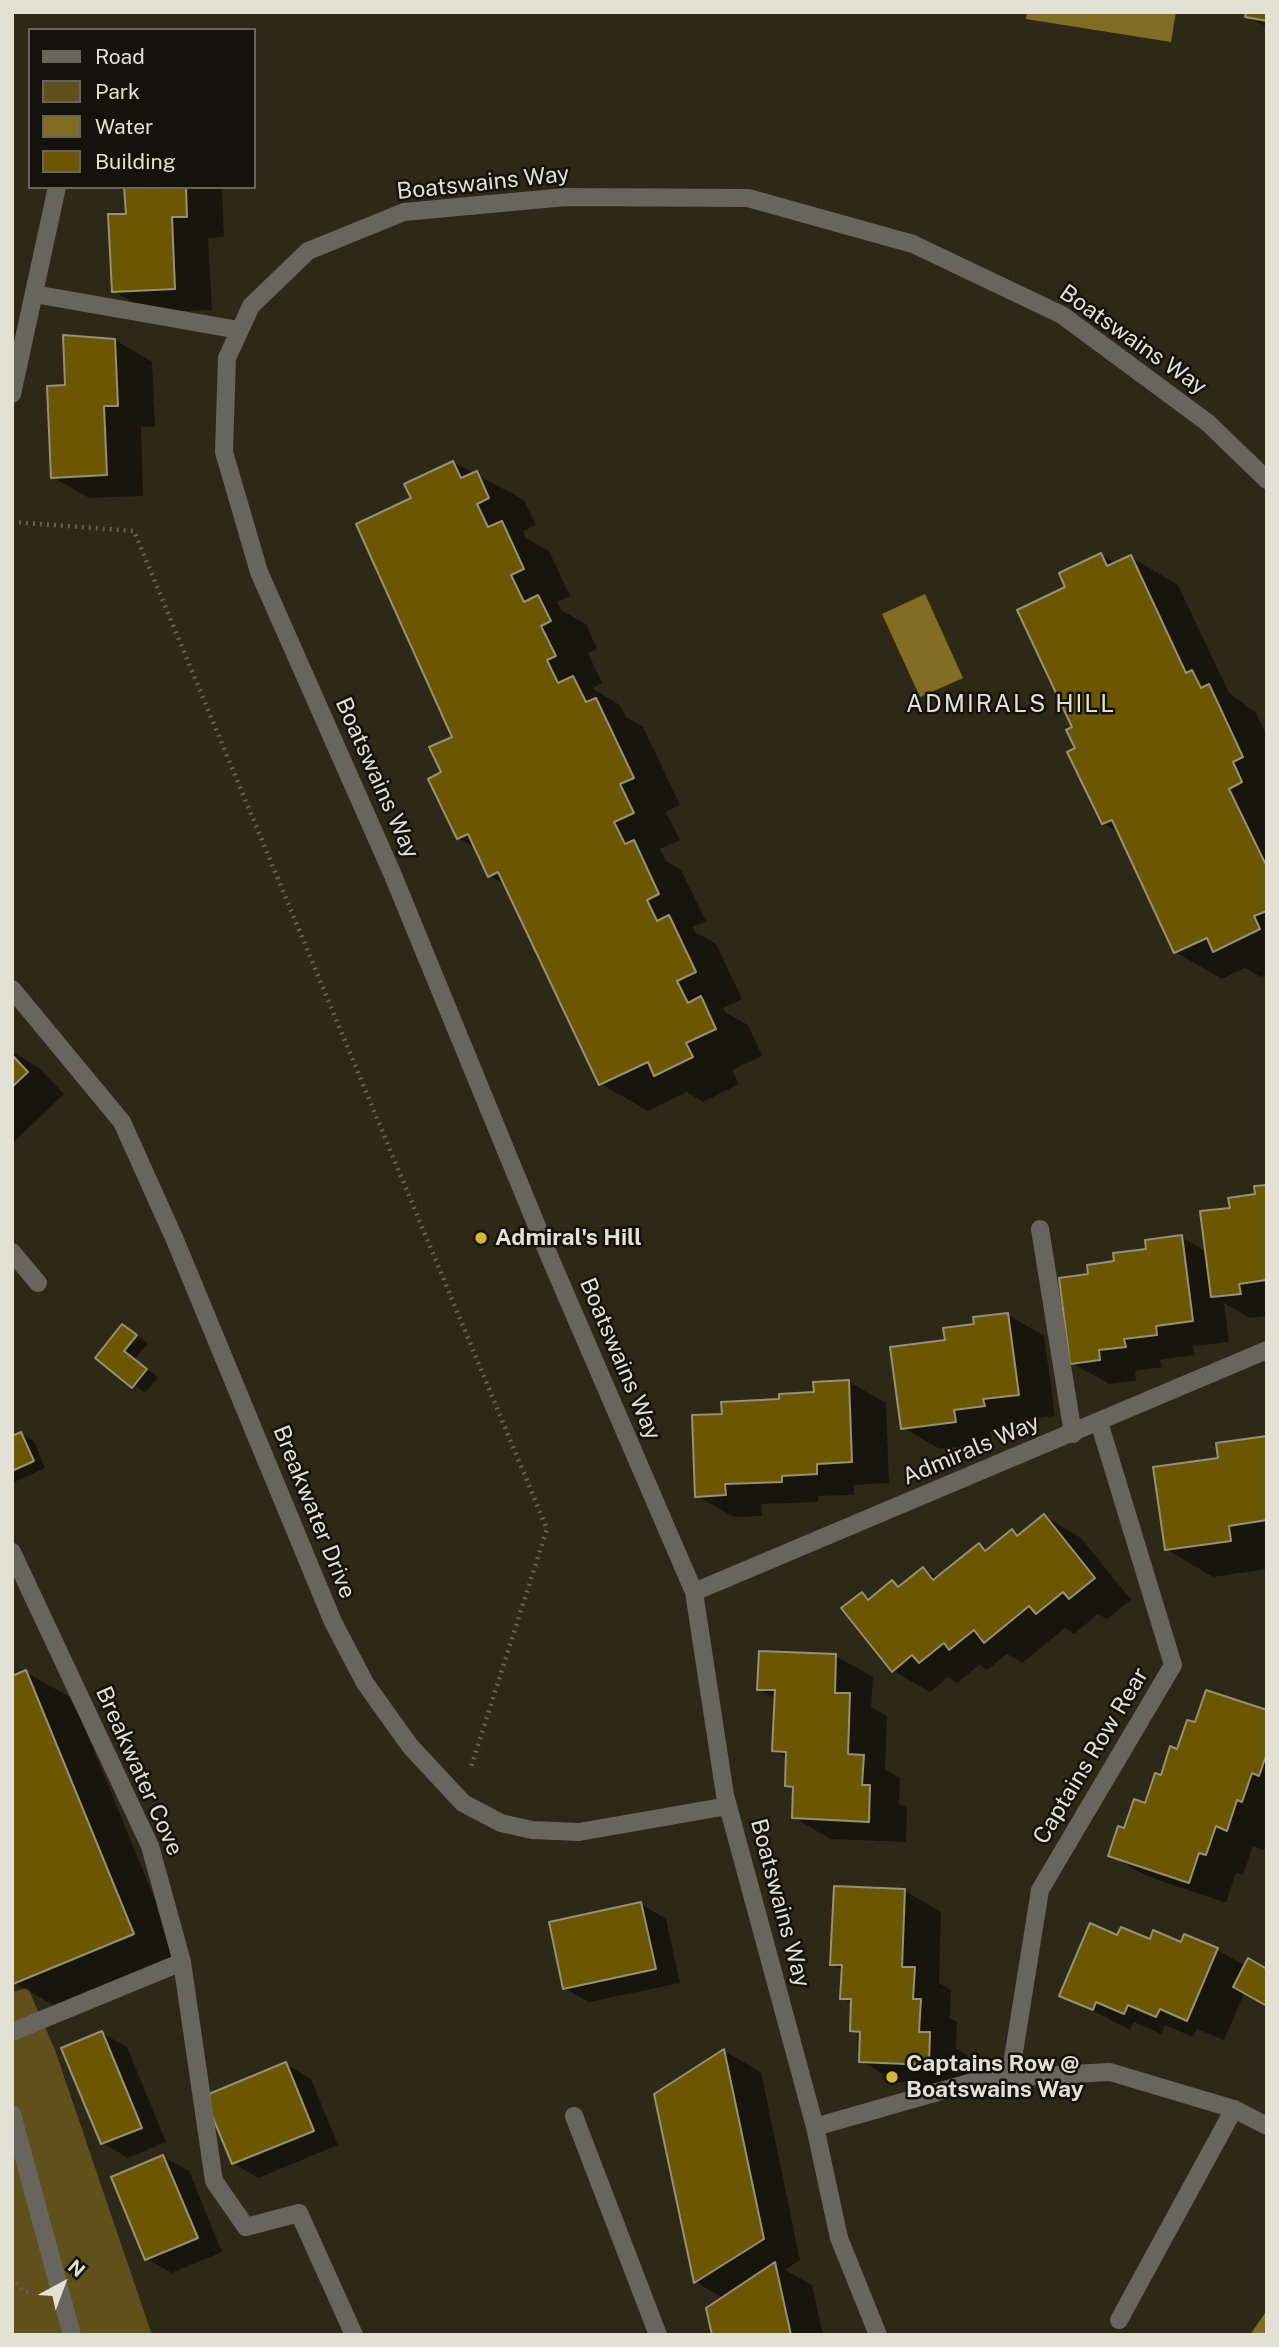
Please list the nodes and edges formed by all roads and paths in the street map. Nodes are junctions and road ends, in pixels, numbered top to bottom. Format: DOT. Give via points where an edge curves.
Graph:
graph roads {
  1 [pos="57,189"];
  2 [pos="34,294"];
  3 [pos="239,330"];
  4 [pos="12,394"];
  5 [pos="1267,480"];
  6 [pos="12,522"];
  7 [pos="12,989"];
  8 [pos="1040,1229"];
  9 [pos="12,1252"];
  10 [pos="38,1283"];
  11 [pos="1267,1350"];
  12 [pos="1099,1422"];
  13 [pos="1073,1434"];
  14 [pos="12,1552"];
  15 [pos="694,1592"];
  16 [pos="460,1800"];
  17 [pos="728,1806"];
  18 [pos="182,1962"];
  19 [pos="12,2032"];
  20 [pos="1010,2077"];
  21 [pos="1234,2109"];
  22 [pos="12,2114"];
  23 [pos="574,2116"];
  24 [pos="1267,2126"];
  25 [pos="815,2127"];
  26 [pos="1119,2320"];
  27 [pos="72,2335"];
  28 [pos="354,2335"];
  29 [pos="658,2335"];
  30 [pos="878,2335"];
  1 -- 2 [label="street"];
  2 -- 3 [label="street"];
  2 -- 4 [label="street"];
  3 -- 5 [label="street, Boatswains Way" via="251,306 308,251 404,212 566,197 748,198 912,244 1062,315 1208,423"];
  3 -- 15 [label="street, Boatswains Way" via="227,358 224,452 259,572 392,873"];
  6 -- 16 [label="path" via="134,531 547,1529"];
  7 -- 16 [label="street, Breakwater Drive" via="122,1122 332,1622 365,1682 410,1746"];
  8 -- 13 [label="street"];
  9 -- 10 [label="street"];
  11 -- 12 [label="street, Admirals Way"];
  12 -- 13 [label="street, Admirals Way"];
  12 -- 20 [label="street, Captains Row Rear" via="1173,1665 1040,1889"];
  13 -- 15 [label="street, Admirals Way"];
  14 -- 18 [label="street, Breakwater Cove" via="150,1846"];
  15 -- 17 [label="street, Boatswains Way"];
  16 -- 17 [label="street, Breakwater Drive" via="502,1824 579,1832"];
  17 -- 25 [label="street, Boatswains Way"];
  18 -- 19 [label="street"];
  18 -- 28 [label="street, Breakwater Cove" via="214,2180 246,2227 299,2213"];
  20 -- 21 [label="street" via="1110,2072"];
  20 -- 25 [label="street" via="983,2079"];
  21 -- 24 [label="street"];
  21 -- 26 [label="street"];
  22 -- 27 [label="street"];
  23 -- 29 [label="street"];
  25 -- 30 [label="street, Boatswains Way" via="839,2238"];
}
